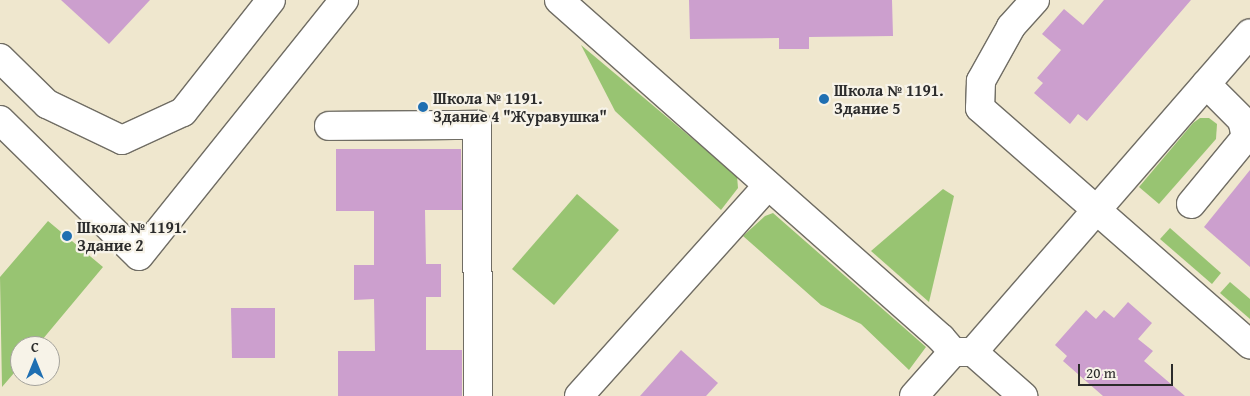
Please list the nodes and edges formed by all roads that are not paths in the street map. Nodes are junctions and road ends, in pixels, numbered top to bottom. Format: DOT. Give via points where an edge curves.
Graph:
graph roads {
  1 [pos="271,0"];
  2 [pos="344,0"];
  3 [pos="559,0"];
  4 [pos="1035,0"];
  5 [pos="1246,47"];
  6 [pos="0,58"];
  7 [pos="1206,84"];
  8 [pos="0,120"];
  9 [pos="329,126"];
  10 [pos="768,185"];
  11 [pos="1191,204"];
  12 [pos="1097,209"];
  13 [pos="1250,344"];
  14 [pos="963,352"];
  15 [pos="478,396"];
  16 [pos="579,396"];
  17 [pos="914,396"];
  18 [pos="1023,396"];
  1 -- 6 [label="lane" via="183,112 122,140 47,104"];
  2 -- 8 [label="lane" via="139,256"];
  3 -- 10 [label="lane"];
  4 -- 12 [label="lane" via="1011,27 982,81 980,108"];
  5 -- 7 [label="lane"];
  7 -- 11 [label="lane" via="1242,120 1246,137"];
  7 -- 12 [label="lane"];
  9 -- 15 [label="lane" via="477,125"];
  10 -- 14 [label="lane" via="940,338"];
  10 -- 16 [label="lane"];
  12 -- 13 [label="lane"];
  12 -- 14 [label="lane"];
  14 -- 17 [label="lane"];
  14 -- 18 [label="lane"];
}
